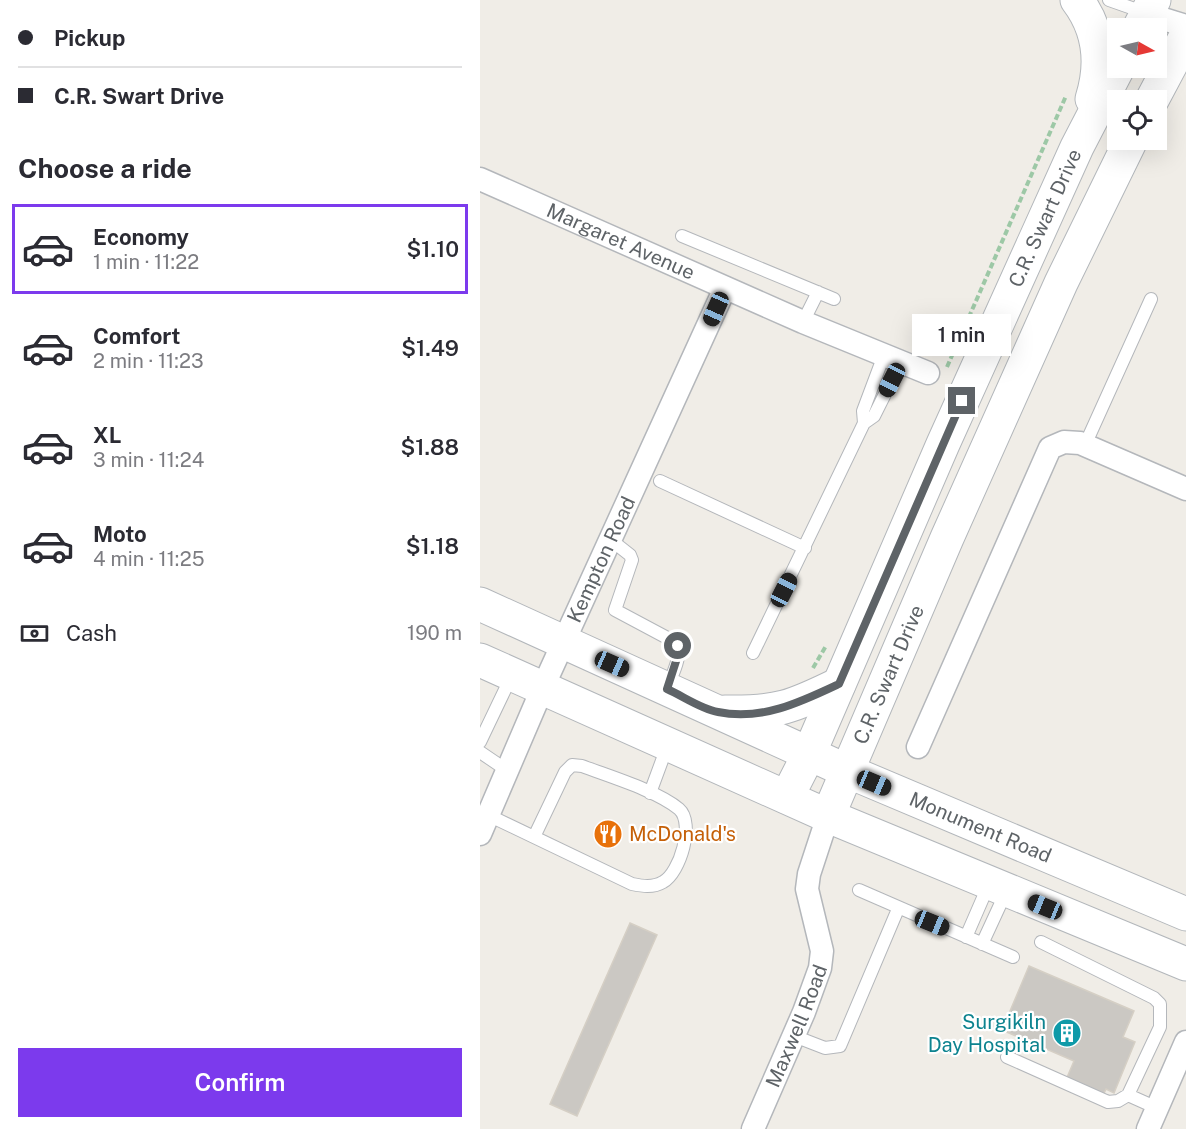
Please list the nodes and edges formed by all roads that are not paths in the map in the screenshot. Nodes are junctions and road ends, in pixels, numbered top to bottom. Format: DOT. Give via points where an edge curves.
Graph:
graph roads {
  1 [pos="1077,0"];
  2 [pos="1109,0"];
  3 [pos="1147,14"];
  4 [pos="1186,26"];
  5 [pos="1186,36"];
  6 [pos="1113,78"];
  7 [pos="1157,90"];
  8 [pos="1077,147"];
  9 [pos="1126,150"];
  10 [pos="480,179"];
  11 [pos="682,236"];
  12 [pos="726,288"];
  13 [pos="818,292"];
  14 [pos="834,299"];
  15 [pos="1150,299"];
  16 [pos="803,322"];
  17 [pos="893,359"];
  18 [pos="928,373"];
  19 [pos="864,423"];
  20 [pos="1082,444"];
  21 [pos="660,481"];
  22 [pos="1186,489"];
  23 [pos="611,540"];
  24 [pos="806,548"];
  25 [pos="480,604"];
  26 [pos="564,642"];
  27 [pos="753,653"];
  28 [pos="480,660"];
  29 [pos="512,674"];
  30 [pos="839,684"];
  31 [pos="543,687"];
  32 [pos="667,689"];
  33 [pos="718,712"];
  34 [pos="480,742"];
  35 [pos="669,743"];
  36 [pos="918,747"];
  37 [pos="480,752"];
  38 [pos="809,754"];
  39 [pos="508,771"];
  40 [pos="846,771"];
  41 [pos="650,793"];
  42 [pos="787,797"];
  43 [pos="828,816"];
  44 [pos="484,825"];
  45 [pos="534,837"];
  46 [pos="998,887"];
  47 [pos="859,890"];
  48 [pos="898,909"];
  49 [pos="1186,914"];
  50 [pos="966,937"];
  51 [pos="1041,942"];
  52 [pos="981,944"];
  53 [pos="1013,957"];
  54 [pos="1186,964"];
  55 [pos="794,1036"];
  56 [pos="1186,1042"];
  57 [pos="1007,1057"];
  58 [pos="1128,1095"];
  59 [pos="1157,1108"];
  60 [pos="753,1129"];
  61 [pos="1148,1129"];
  1 -- 8 [label="main road" via="1089,16 1099,59 1096,87"];
  2 -- 3 [label="lane"];
  3 -- 4 [label="street"];
  5 -- 7 [label="main road"];
  6 -- 8 [label="main road, C.R. Swart Drive"];
  8 -- 30 [label="main road, C.R. Swart Drive"];
  9 -- 40 [label="main road, C.R. Swart Drive" via="1061,283"];
  10 -- 12 [label="street, Margaret Avenue"];
  11 -- 13 [label="lane"];
  12 -- 16 [label="street, Margaret Avenue"];
  12 -- 23 [label="street, Kempton Road"];
  13 -- 14 [label="lane"];
  13 -- 16 [label="lane"];
  15 -- 20 [label="lane"];
  16 -- 17 [label="street, Margaret Avenue"];
  17 -- 18 [label="street, Margaret Avenue"];
  17 -- 19 [label="lane" via="863,411"];
  17 -- 19 [label="lane" via="874,417"];
  19 -- 24 [label="lane"];
  20 -- 22 [label="street"];
  20 -- 36 [label="street" via="1064,442 1045,455"];
  21 -- 24 [label="lane"];
  23 -- 26 [label="street, Kempton Road"];
  23 -- 32 [label="lane" via="632,560 615,610 678,646"];
  24 -- 27 [label="lane"];
  25 -- 26 [label="main road, Monument Road"];
  26 -- 31 [label="street, Kempton Road"];
  26 -- 32 [label="main road, Monument Road"];
  28 -- 29 [label="main road"];
  29 -- 31 [label="main road"];
  29 -- 34 [label="lane"];
  30 -- 33 [label="main road" via="785,708 763,713"];
  30 -- 38 [label="main road, C.R. Swart Drive"];
  31 -- 35 [label="main road"];
  31 -- 39 [label="street, Kempton Road"];
  32 -- 33 [label="main road, Monument Road"];
  33 -- 38 [label="main road, Monument Road"];
  35 -- 41 [label="lane"];
  35 -- 42 [label="main road"];
  37 -- 39 [label="lane"];
  38 -- 40 [label="main road, Monument Road"];
  38 -- 42 [label="main road, C.R. Swart Drive"];
  39 -- 44 [label="street, Kempton Road"];
  40 -- 43 [label="main road, C.R. Swart Drive"];
  40 -- 49 [label="main road, Monument Road"];
  41 -- 45 [label="lane" via="572,765 564,772"];
  41 -- 45 [label="lane" via="679,809 687,822 687,835 673,872 656,886 632,884"];
  42 -- 43 [label="main road"];
  43 -- 46 [label="main road"];
  43 -- 55 [label="street, Maxwell Road" via="807,889 822,951 820,968"];
  44 -- 45 [label="lane"];
  46 -- 50 [label="lane"];
  46 -- 52 [label="lane"];
  46 -- 54 [label="main road"];
  47 -- 48 [label="lane"];
  48 -- 50 [label="lane"];
  48 -- 55 [label="lane" via="840,1046 825,1048"];
  50 -- 52 [label="lane"];
  51 -- 58 [label="lane" via="1160,1004 1160,1027"];
  52 -- 53 [label="lane"];
  55 -- 60 [label="street, Maxwell Road"];
  56 -- 59 [label="street"];
  57 -- 58 [label="lane" via="1108,1102"];
  58 -- 59 [label="lane"];
  59 -- 61 [label="street"];
}
